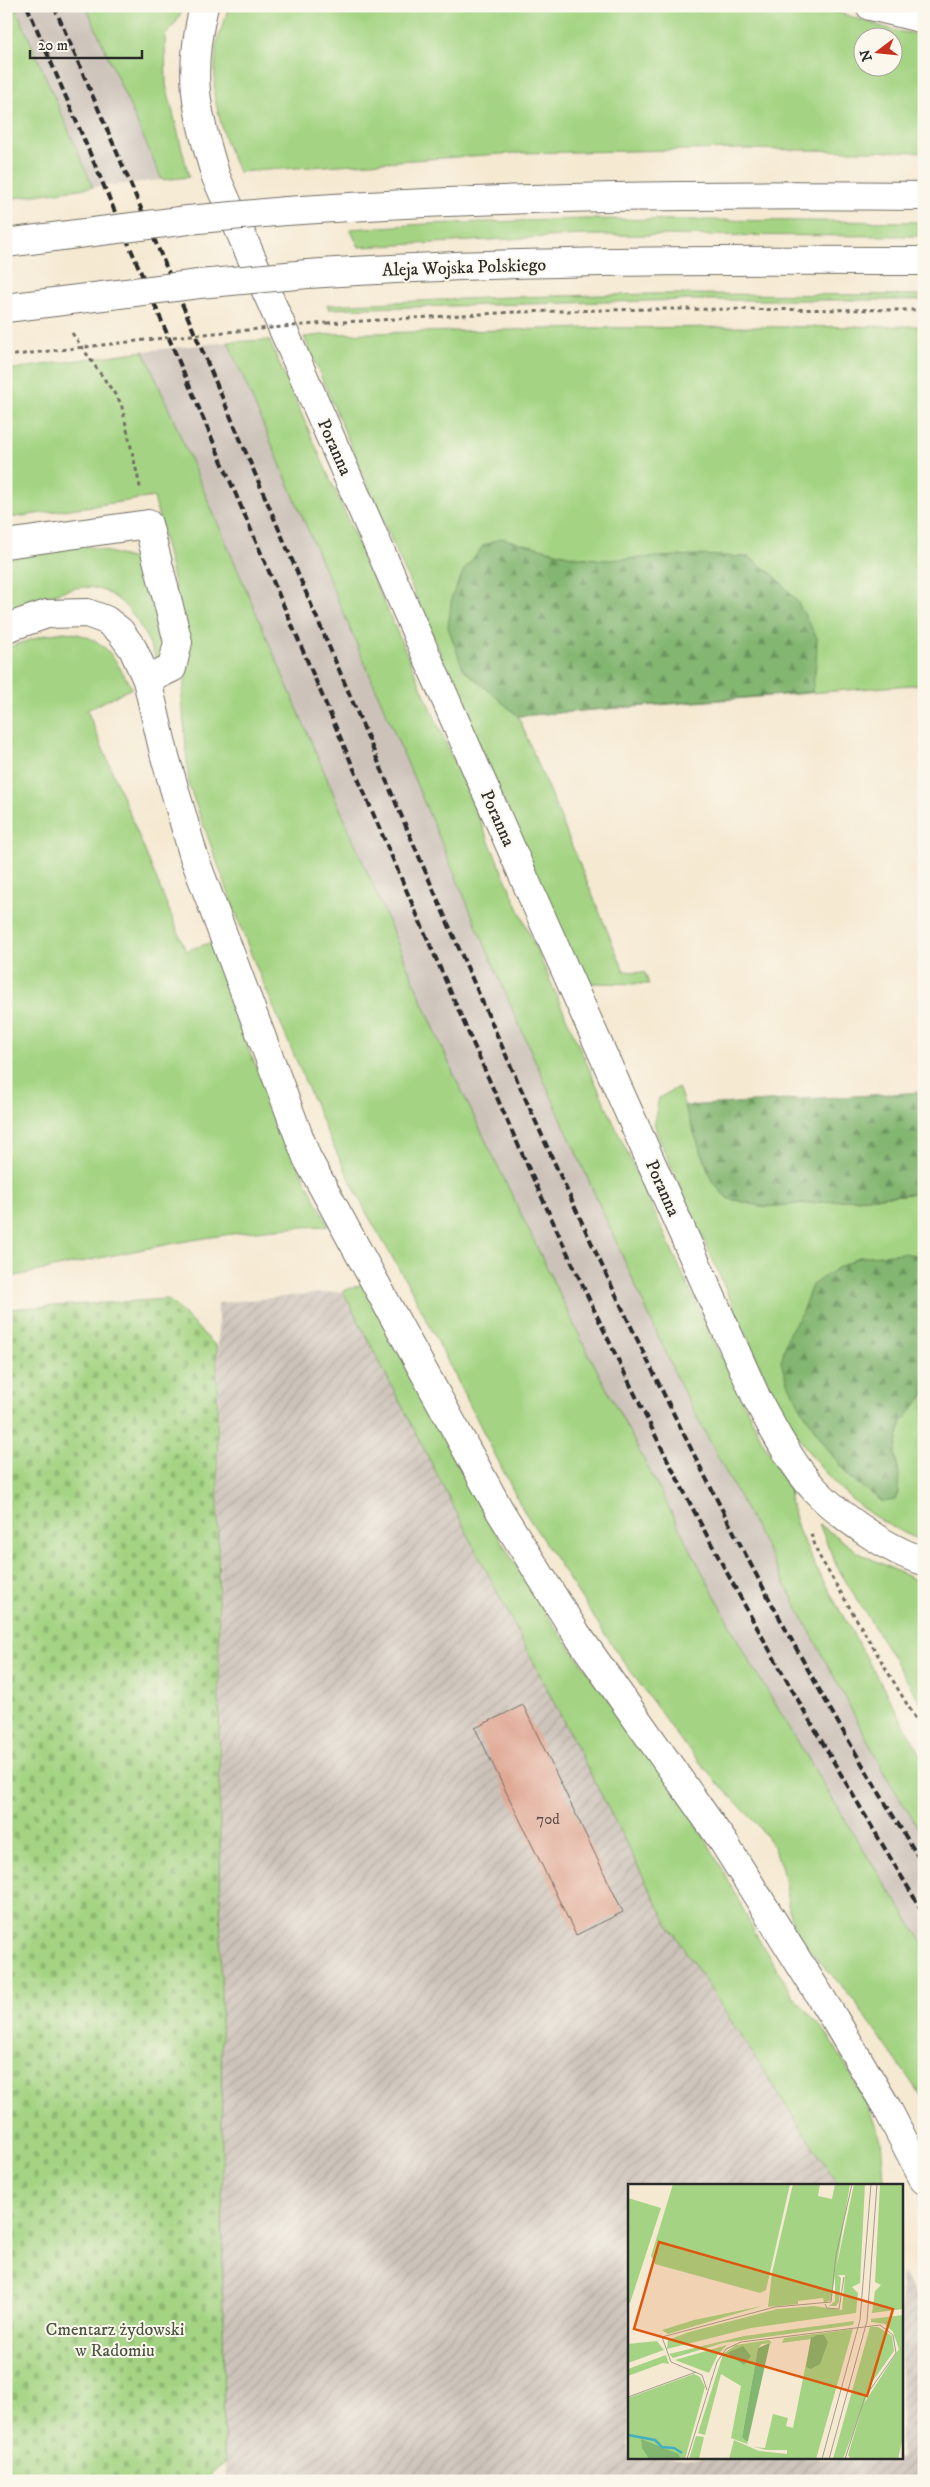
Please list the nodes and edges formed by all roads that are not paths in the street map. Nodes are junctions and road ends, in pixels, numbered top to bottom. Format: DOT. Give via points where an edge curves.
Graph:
graph roads {
  1 [pos="204,6"];
  2 [pos="870,6"];
  3 [pos="924,19"];
  4 [pos="924,196"];
  5 [pos="6,243"];
  6 [pos="924,261"];
  7 [pos="6,308"];
  8 [pos="6,544"];
  9 [pos="6,628"];
  10 [pos="147,680"];
  11 [pos="924,1561"];
  12 [pos="924,2180"];
  1 -- 11 [label="street, Poranna" via="196,40 194,82 199,120 216,177 757,1399 776,1434 814,1489 862,1528 908,1556"];
  2 -- 3 [label="street"];
  4 -- 5 [label="street, bridge" via="598,197 428,202 188,220"];
  6 -- 7 [label="street, Aleja Wojska Polskiego, bridge" via="438,266 189,285"];
  8 -- 10 [label="street" via="148,524 178,642 172,668"];
  9 -- 10 [label="street" via="47,614 68,612 87,613 106,620 120,631 133,649"];
  10 -- 12 [label="street" via="194,857 308,1158 500,1511 576,1633 724,1843 835,2020 887,2108"];
}
